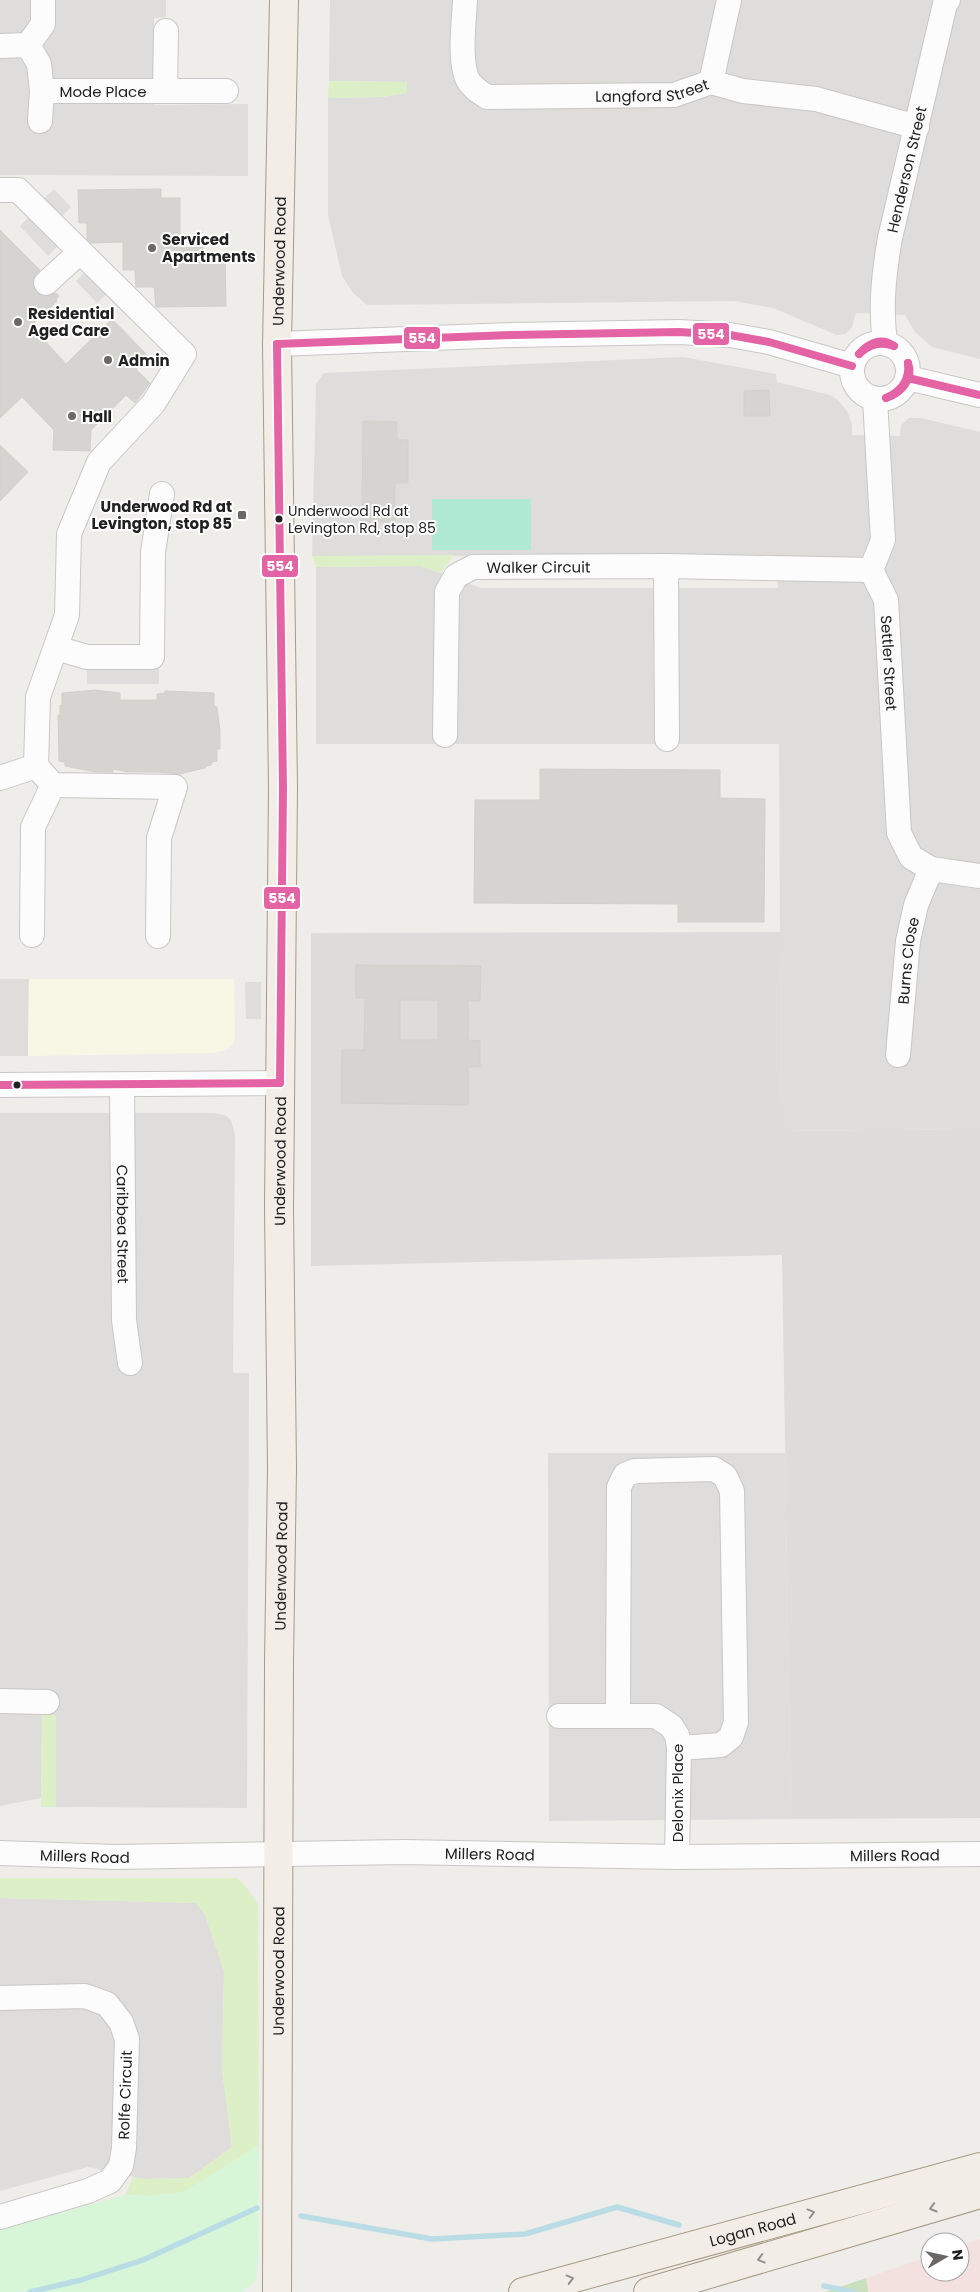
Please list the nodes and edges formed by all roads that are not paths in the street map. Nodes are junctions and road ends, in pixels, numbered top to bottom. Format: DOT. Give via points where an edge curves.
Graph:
graph roads {
  1 [pos="43,0"];
  2 [pos="284,0"];
  3 [pos="465,0"];
  4 [pos="729,0"];
  5 [pos="948,0"];
  6 [pos="166,31"];
  7 [pos="28,45"];
  8 [pos="0,46"];
  9 [pos="711,82"];
  10 [pos="165,90"];
  11 [pos="42,91"];
  12 [pos="226,91"];
  13 [pos="40,121"];
  14 [pos="917,127"];
  15 [pos="0,190"];
  16 [pos="80,252"];
  17 [pos="46,283"];
  18 [pos="885,342"];
  19 [pos="277,344"];
  20 [pos="852,366"];
  21 [pos="908,378"];
  22 [pos="980,395"];
  23 [pos="875,399"];
  24 [pos="162,494"];
  25 [pos="666,566"];
  26 [pos="871,570"];
  27 [pos="56,648"];
  28 [pos="445,736"];
  29 [pos="667,739"];
  30 [pos="36,766"];
  31 [pos="0,778"];
  32 [pos="53,785"];
  33 [pos="931,869"];
  34 [pos="980,876"];
  35 [pos="32,935"];
  36 [pos="158,936"];
  37 [pos="898,1055"];
  38 [pos="280,1083"];
  39 [pos="0,1085"];
  40 [pos="122,1085"];
  41 [pos="130,1363"];
  42 [pos="0,1701"];
  43 [pos="47,1702"];
  44 [pos="618,1715"];
  45 [pos="559,1716"];
  46 [pos="679,1748"];
  47 [pos="0,1853"];
  48 [pos="279,1854"];
  49 [pos="980,1854"];
  50 [pos="678,1857"];
  51 [pos="0,1998"];
  52 [pos="980,2167"];
  53 [pos="980,2194"];
  54 [pos="0,2217"];
  55 [pos="277,2292"];
  56 [pos="523,2292"];
  57 [pos="648,2292"];
  1 -- 7 [label="street" via="42,24"];
  2 -- 19 [label="main road, Underwood Road"];
  3 -- 9 [label="street, Langford Street" via="464,62 467,79 487,96 674,95"];
  4 -- 9 [label="street"];
  5 -- 14 [label="street, Henderson Street"];
  6 -- 10 [label="street, Mode Place"];
  7 -- 8 [label="street"];
  7 -- 11 [label="street" via="39,64"];
  9 -- 14 [label="street, Langford Street" via="743,91 816,99"];
  10 -- 11 [label="street, Mode Place"];
  10 -- 12 [label="street, Mode Place"];
  11 -- 13 [label="street"];
  14 -- 18 [label="street, Henderson Street" via="884,275 882,317"];
  15 -- 16 [label="street" via="18,190"];
  16 -- 17 [label="street"];
  16 -- 27 [label="street" via="184,354 153,404 99,462 69,534 67,615"];
  18 -- 20 [label="street" via="870,344 858,352"];
  18 -- 21 [label="street" via="904,355 908,362"];
  19 -- 20 [label="street" via="679,332 730,335 769,342"];
  19 -- 38 [label="main road, Underwood Road" via="282,788"];
  20 -- 23 [label="street" via="857,387"];
  21 -- 22 [label="street"];
  21 -- 23 [label="street" via="896,395"];
  23 -- 26 [label="street" via="883,540"];
  24 -- 27 [label="street" via="153,552 152,657 87,656"];
  25 -- 26 [label="street, Walker Circuit"];
  25 -- 28 [label="street, Walker Circuit" via="474,567 456,576 447,592"];
  25 -- 29 [label="street"];
  26 -- 33 [label="street, Settler Street" via="886,600 899,833 911,857"];
  27 -- 30 [label="street" via="38,697"];
  30 -- 31 [label="street"];
  30 -- 32 [label="street"];
  32 -- 35 [label="street" via="33,827"];
  32 -- 36 [label="street" via="175,786 159,838"];
  33 -- 34 [label="street, Settler Street"];
  33 -- 37 [label="street, Burns Close" via="916,905 908,941"];
  38 -- 40 [label="street"];
  38 -- 48 [label="main road, Underwood Road" via="282,1469"];
  39 -- 40 [label="street"];
  40 -- 41 [label="street, Caribbea Street" via="124,1320"];
  42 -- 43 [label="street"];
  44 -- 45 [label="street, Delonix Place"];
  44 -- 46 [label="street, Delonix Place" via="656,1716 671,1726 677,1735"];
  44 -- 46 [label="street" via="619,1487 625,1475 635,1471 714,1469 724,1476 732,1490 736,1722 732,1737 721,1745"];
  46 -- 50 [label="street, Delonix Place"];
  47 -- 48 [label="street, Millers Road" via="115,1857"];
  48 -- 50 [label="street, Millers Road" via="403,1852"];
  48 -- 55 [label="main road, Underwood Road"];
  49 -- 50 [label="street, Millers Road"];
  51 -- 54 [label="street, Rolfe Circuit" via="85,1996 107,2004 121,2022 127,2039 121,2166 110,2181 88,2191"];
  56 -- 52 [label="main road, Logan Road, one-way"];
  53 -- 57 [label="main road, Logan Road, one-way"];
}
